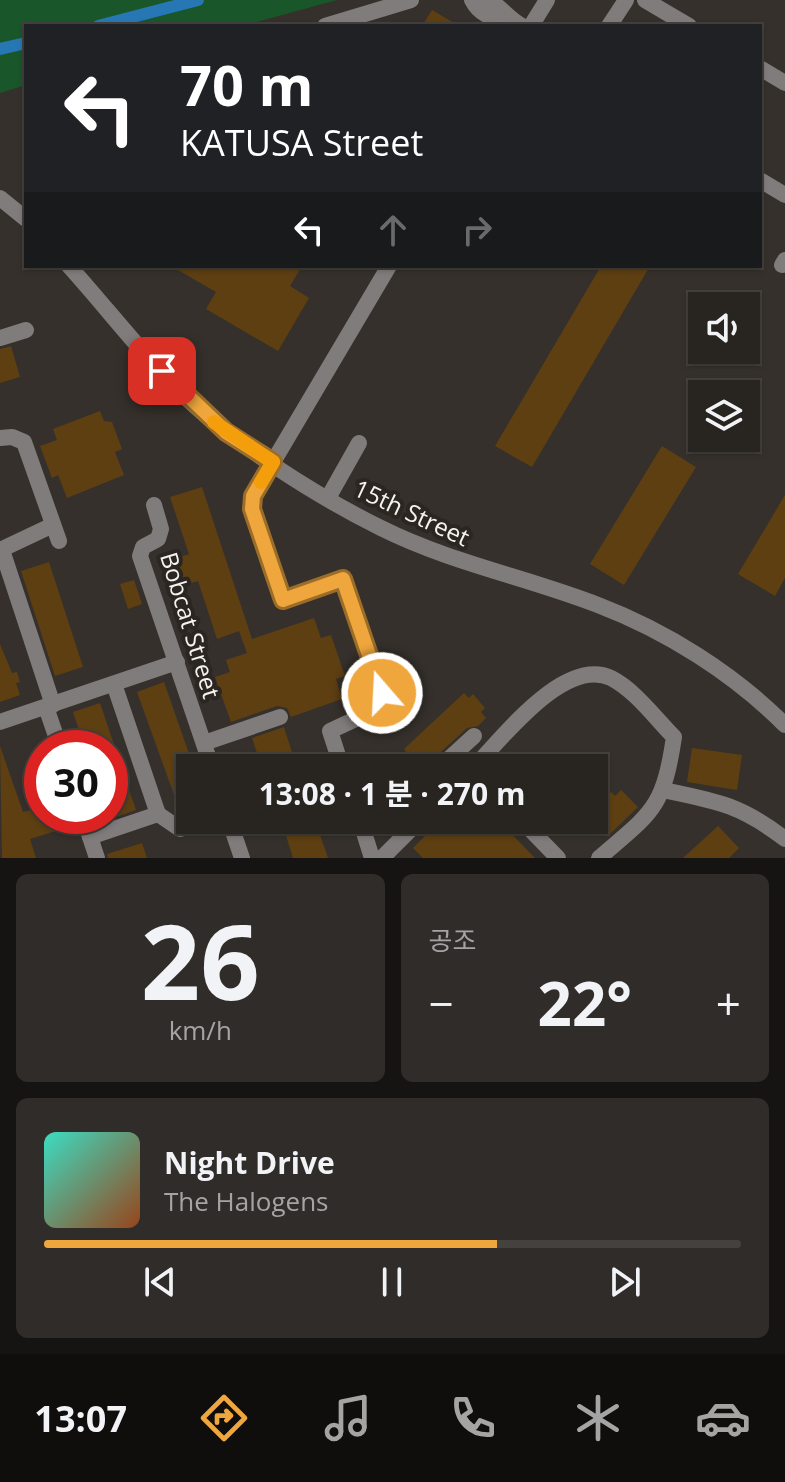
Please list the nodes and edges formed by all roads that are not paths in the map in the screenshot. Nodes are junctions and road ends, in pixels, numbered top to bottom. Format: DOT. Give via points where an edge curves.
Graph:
graph roads {
  1 [pos="411,0"];
  2 [pos="472,0"];
  3 [pos="489,0"];
  4 [pos="547,0"];
  5 [pos="626,0"];
  6 [pos="645,0"];
  7 [pos="495,21"];
  8 [pos="332,24"];
  9 [pos="532,24"];
  10 [pos="610,24"];
  11 [pos="686,24"];
  12 [pos="762,69"];
  13 [pos="785,83"];
  14 [pos="762,181"];
  15 [pos="785,195"];
  16 [pos="0,198"];
  17 [pos="24,217"];
  18 [pos="71,268"];
  19 [pos="388,268"];
  20 [pos="26,330"];
  21 [pos="0,338"];
  22 [pos="0,438"];
  23 [pos="359,443"];
  24 [pos="273,462"];
  25 [pos="328,498"];
  26 [pos="154,505"];
  27 [pos="53,525"];
  28 [pos="59,541"];
  29 [pos="1,550"];
  30 [pos="177,662"];
  31 [pos="114,684"];
  32 [pos="50,706"];
  33 [pos="280,717"];
  34 [pos="0,722"];
  35 [pos="784,722"];
  36 [pos="56,730"];
  37 [pos="474,736"];
  38 [pos="204,743"];
  39 [pos="208,754"];
  40 [pos="337,754"];
  41 [pos="454,754"];
  42 [pos="487,754"];
  43 [pos="663,790"];
  44 [pos="158,814"];
  45 [pos="176,826"];
  46 [pos="89,834"];
  47 [pos="234,834"];
  48 [pos="364,834"];
  49 [pos="406,834"];
  50 [pos="535,834"];
  51 [pos="90,837"];
  52 [pos="785,839"];
  53 [pos="97,858"];
  54 [pos="242,858"];
  55 [pos="372,858"];
  56 [pos="382,858"];
  57 [pos="558,858"];
  58 [pos="599,858"];
  1 -- 8 [label="street"];
  2 -- 7 [label="street"];
  3 -- 7 [label="street" via="501,8"];
  4 -- 9 [label="street"];
  5 -- 10 [label="street"];
  6 -- 11 [label="street"];
  12 -- 13 [label="street"];
  14 -- 15 [label="street"];
  16 -- 17 [label="street"];
  18 -- 24 [label="street, 15th Street" via="177,389 226,432"];
  19 -- 24 [label="street"];
  20 -- 21 [label="street"];
  22 -- 27 [label="street" via="24,442"];
  23 -- 25 [label="street"];
  24 -- 25 [label="street, 15th Street"];
  24 -- 40 [label="street" via="253,496 252,509 283,600 343,579 382,693 373,711 330,731"];
  25 -- 35 [label="street, 15th Street" via="446,557 595,603 651,627 710,664"];
  26 -- 30 [label="street, Bobcat Street" via="161,529 140,556"];
  27 -- 28 [label="street"];
  27 -- 29 [label="street"];
  29 -- 32 [label="street"];
  30 -- 31 [label="street"];
  30 -- 38 [label="street, Bobcat Street"];
  31 -- 32 [label="street"];
  31 -- 44 [label="street"];
  32 -- 34 [label="street"];
  32 -- 36 [label="street"];
  33 -- 38 [label="street"];
  37 -- 41 [label="street"];
  38 -- 39 [label="street, Bobcat Street"];
  42 -- 43 [label="street" via="560,682 581,675 610,678 674,737"];
  43 -- 52 [label="street" via="728,804 757,817"];
  43 -- 58 [label="street" via="655,809"];
  44 -- 45 [label="street"];
  44 -- 51 [label="street"];
  46 -- 51 [label="street"];
  47 -- 54 [label="street"];
  48 -- 55 [label="street"];
  49 -- 56 [label="street"];
  50 -- 57 [label="street"];
  51 -- 53 [label="street"];
}
